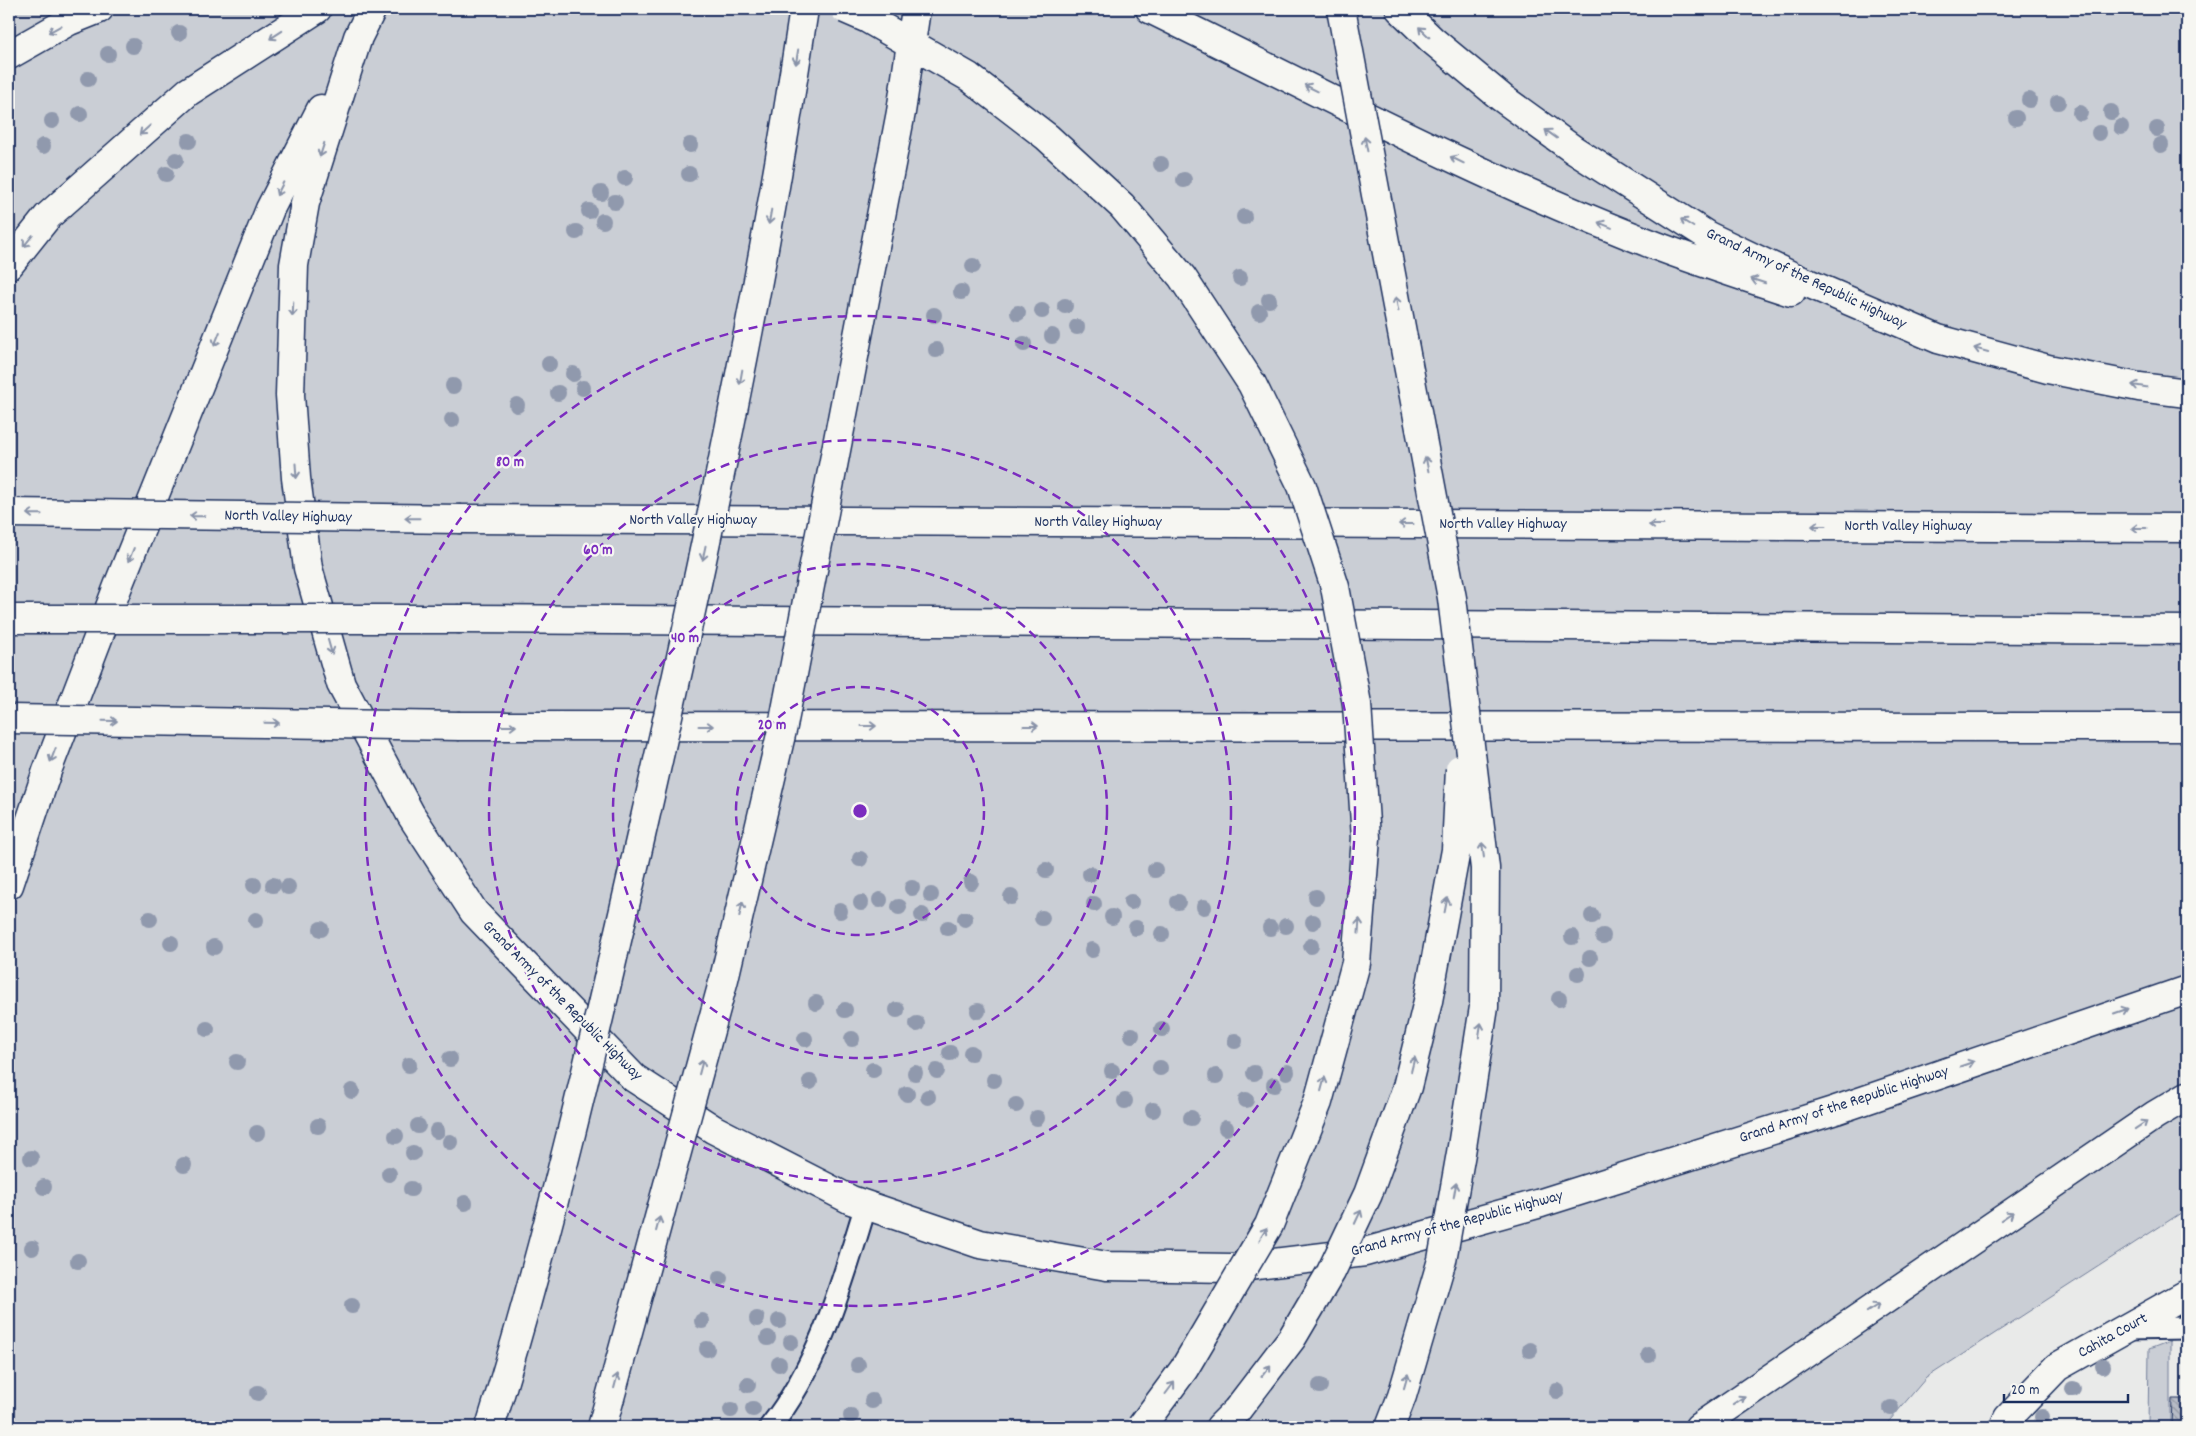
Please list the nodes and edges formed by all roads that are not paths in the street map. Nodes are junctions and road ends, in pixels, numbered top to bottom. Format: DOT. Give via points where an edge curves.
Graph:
graph roads {
  1 [pos="99,9"];
  2 [pos="317,9"];
  3 [pos="372,9"];
  4 [pos="804,9"];
  5 [pos="845,9"];
  6 [pos="916,9"];
  7 [pos="1150,9"];
  8 [pos="1341,9"];
  9 [pos="1400,9"];
  10 [pos="358,37"];
  11 [pos="9,55"];
  12 [pos="9,265"];
  13 [pos="1938,338"];
  14 [pos="2187,393"];
  15 [pos="9,513"];
  16 [pos="2187,528"];
  17 [pos="1452,598"];
  18 [pos="9,619"];
  19 [pos="2187,630"];
  20 [pos="9,719"];
  21 [pos="2187,727"];
  22 [pos="9,885"];
  23 [pos="2187,990"];
  24 [pos="2187,1096"];
  25 [pos="866,1205"];
  26 [pos="2187,1294"];
  27 [pos="2187,1328"];
  28 [pos="2125,1329"];
  29 [pos="1228,1418"];
  30 [pos="490,1427"];
  31 [pos="602,1427"];
  32 [pos="770,1427"];
  33 [pos="1141,1427"];
  34 [pos="1390,1427"];
  35 [pos="1698,1427"];
  36 [pos="2004,1427"];
  1 -- 11 [label="main road, one-way" via="69,21"];
  2 -- 12 [label="main road, one-way" via="188,92 48,216"];
  3 -- 10 [label="main road, Grand Army of the Republic Highway"];
  4 -- 30 [label="main road, one-way, bridge" via="790,106 733,422 669,715 590,1057 523,1320"];
  33 -- 5 [label="main road, one-way, bridge" via="1184,1369 1269,1225 1318,1102 1356,963 1366,838 1357,704 1336,588 1302,486 1252,384 1182,277 1122,206 1047,137 970,77 868,18"];
  31 -- 6 [label="main road, one-way, bridge" via="724,979 783,726 901,112"];
  13 -- 7 [label="main road, one-way" via="1663,248 1578,214 1474,168"];
  17 -- 8 [label="main road, one-way, bridge"];
  13 -- 9 [label="main road, Grand Army of the Republic Highway, one-way" via="1796,278 1708,236 1581,155 1502,98"];
  10 -- 22 [label="main road, one-way" via="266,218 120,581 47,771"];
  10 -- 25 [label="main road, Grand Army of the Republic Highway, one-way" via="305,203 294,265 290,395 296,478 308,568 340,684 411,815 474,912 634,1078 713,1129"];
  14 -- 13 [label="main road, Grand Army of the Republic Highway, one-way" via="2048,369"];
  16 -- 15 [label="main road, North Valley Highway, one-way, bridge" via="461,519"];
  29 -- 17 [label="main road, one-way, bridge" via="1292,1338 1331,1272 1368,1194 1407,1087 1428,1001 1456,850 1461,747"];
  34 -- 17 [label="main road, one-way, bridge" via="1442,1260 1484,1007 1485,868"];
  18 -- 19 [label="main road, bridge"];
  20 -- 21 [label="main road, one-way, bridge" via="460,726"];
  25 -- 23 [label="main road, Grand Army of the Republic Highway, one-way" via="980,1244 1108,1266 1232,1268 1365,1252 1541,1202 1836,1110"];
  35 -- 24 [label="main road, one-way"];
  25 -- 32 [label="lane" via="824,1332 801,1383"];
  26 -- 28 [label="main road, Cahita Court"];
  27 -- 28 [label="lane"];
  28 -- 36 [label="main road, Cahita Court" via="2057,1367 2008,1418"];
}
